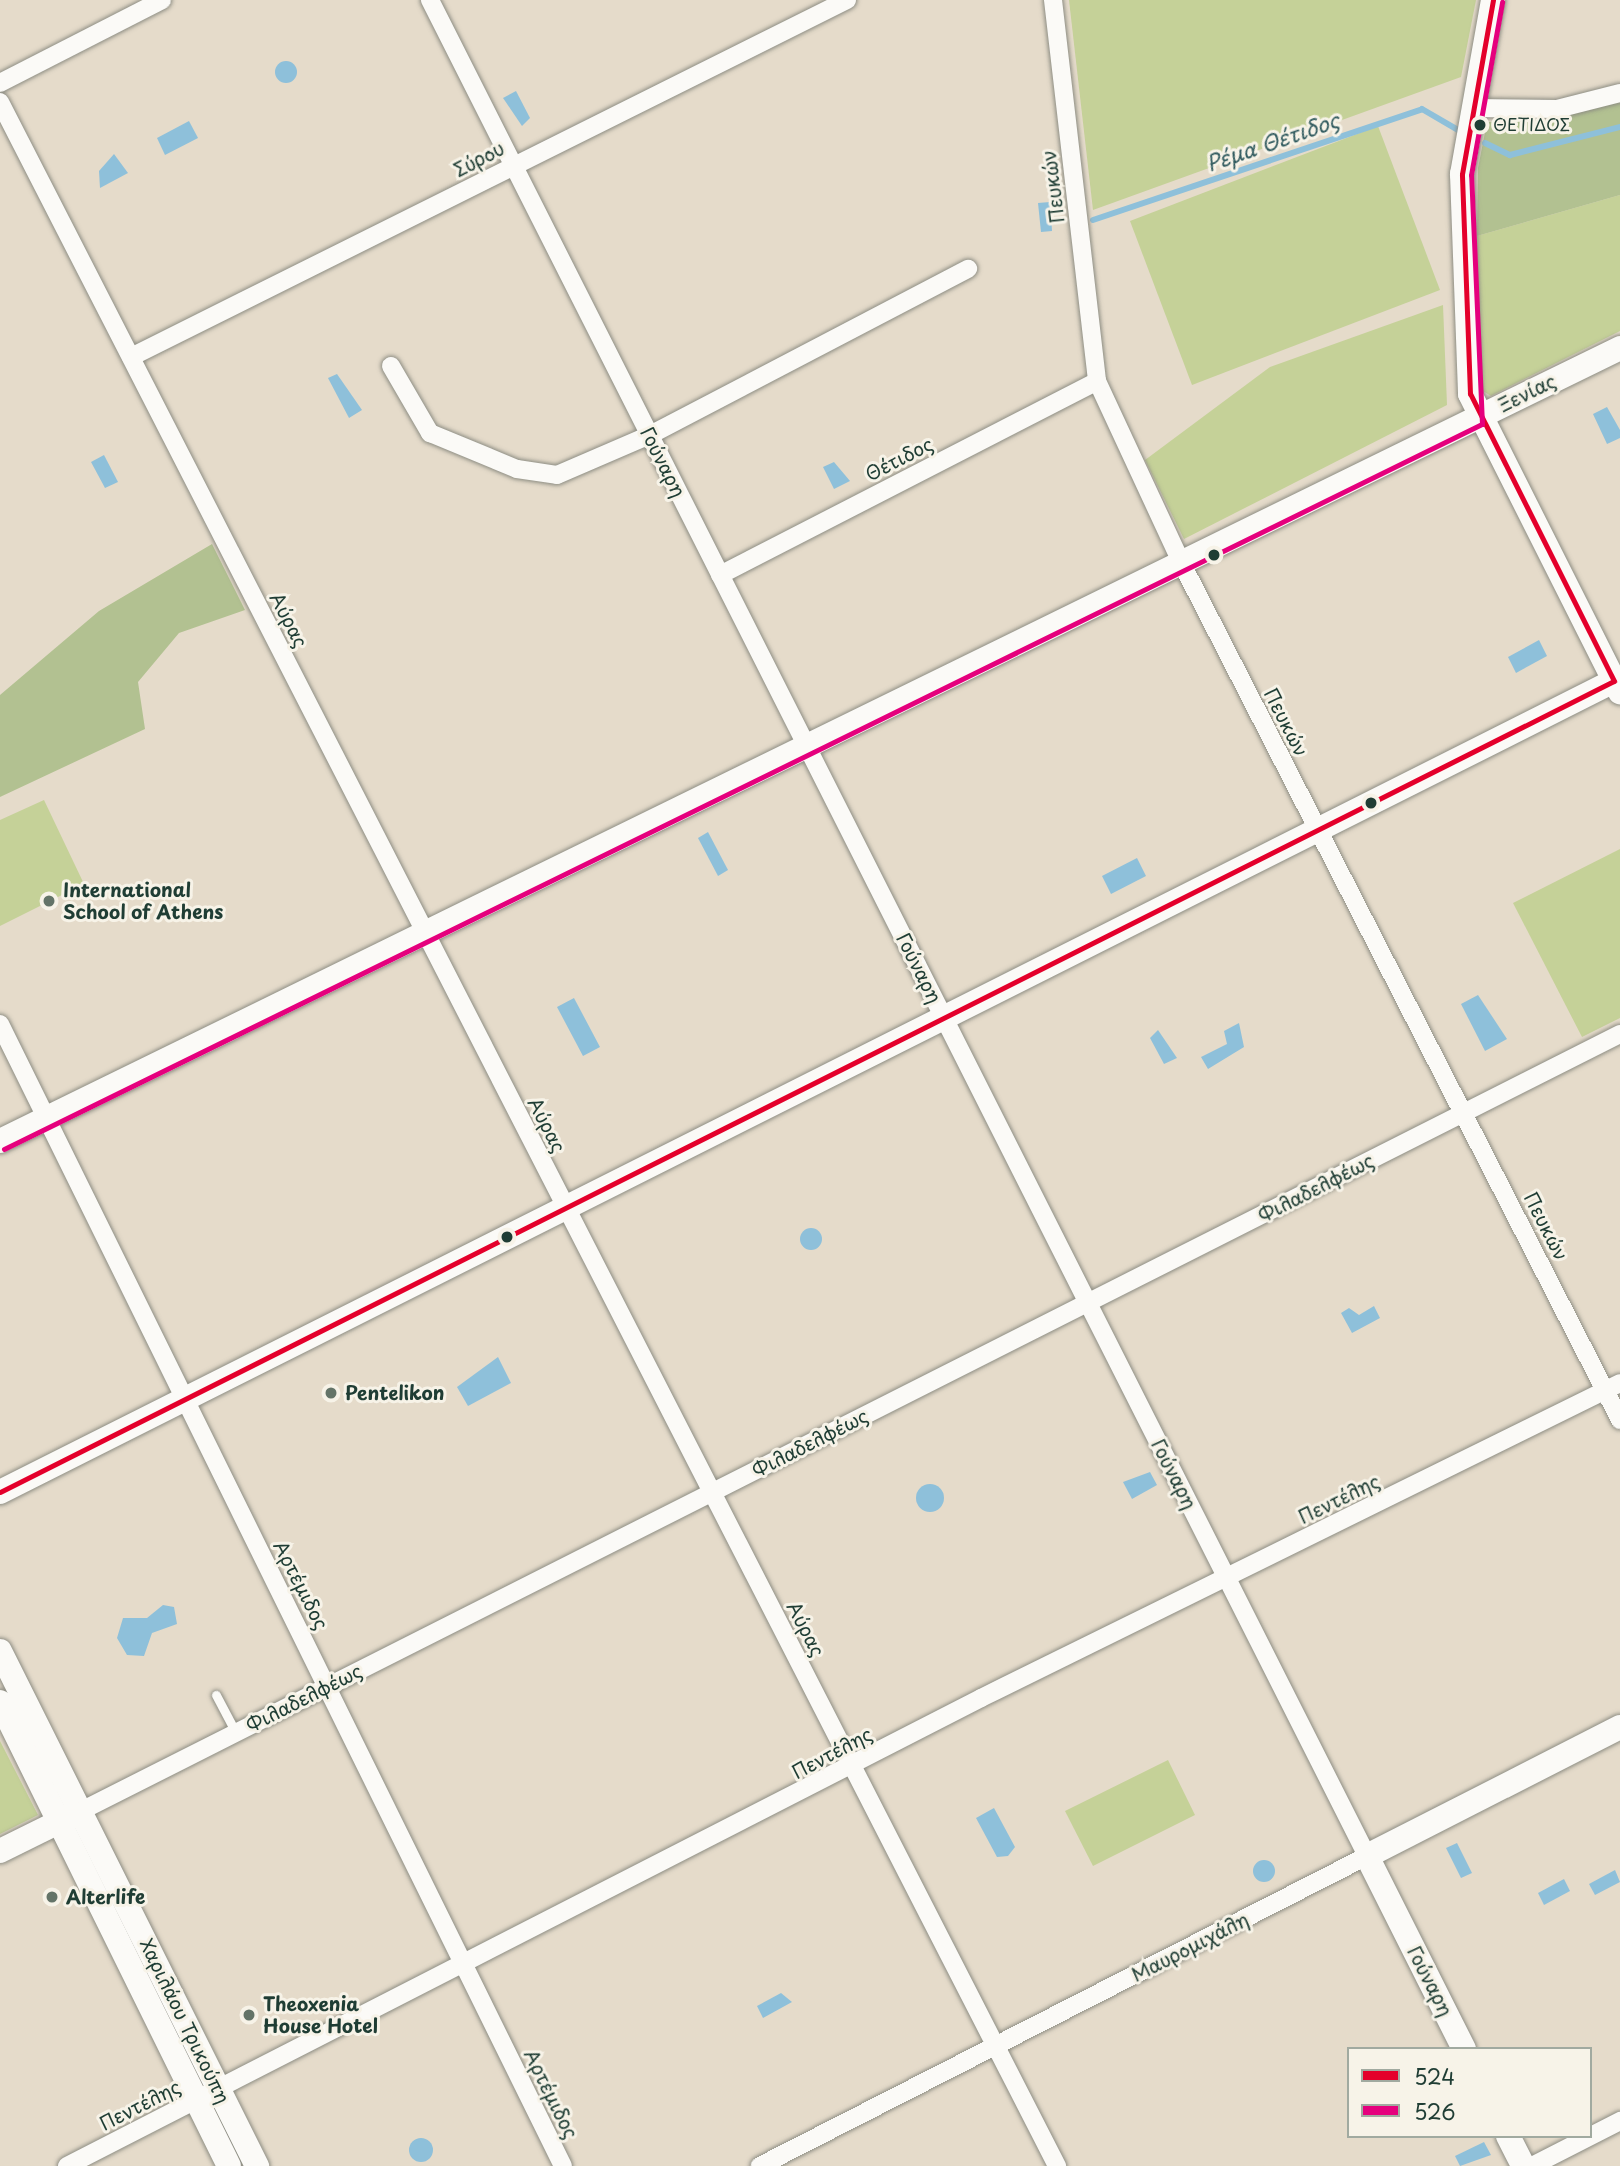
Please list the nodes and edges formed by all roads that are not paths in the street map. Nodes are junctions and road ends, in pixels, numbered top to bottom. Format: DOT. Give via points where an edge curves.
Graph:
graph roads {
  1 [pos="162,0"];
  2 [pos="430,0"];
  3 [pos="847,0"];
  4 [pos="1053,0"];
  5 [pos="1493,0"];
  6 [pos="0,83"];
  7 [pos="1620,93"];
  8 [pos="0,102"];
  9 [pos="1474,108"];
  10 [pos="514,165"];
  11 [pos="968,269"];
  12 [pos="1620,348"];
  13 [pos="131,357"];
  14 [pos="391,366"];
  15 [pos="1097,381"];
  16 [pos="1476,417"];
  17 [pos="650,435"];
  18 [pos="1181,562"];
  19 [pos="720,575"];
  20 [pos="1619,682"];
  21 [pos="807,746"];
  22 [pos="1318,830"];
  23 [pos="425,933"];
  24 [pos="944,1018"];
  25 [pos="0,1024"];
  26 [pos="1620,1034"];
  27 [pos="1465,1113"];
  28 [pos="46,1119"];
  29 [pos="0,1141"];
  30 [pos="566,1208"];
  31 [pos="1088,1303"];
  32 [pos="1613,1387"];
  33 [pos="184,1399"];
  34 [pos="1620,1420"];
  35 [pos="0,1492"];
  36 [pos="712,1493"];
  37 [pos="1227,1578"];
  38 [pos="0,1651"];
  39 [pos="327,1686"];
  40 [pos="216,1695"];
  41 [pos="0,1702"];
  42 [pos="1620,1727"];
  43 [pos="236,1733"];
  44 [pos="853,1767"];
  45 [pos="71,1816"];
  46 [pos="0,1851"];
  47 [pos="1367,1856"];
  48 [pos="465,1967"];
  49 [pos="996,2046"];
  50 [pos="1463,2047"];
  51 [pos="218,2087"];
  52 [pos="196,2100"];
  53 [pos="1620,2121"];
  54 [pos="1592,2135"];
  55 [pos="1509,2138"];
  56 [pos="1587,2138"];
  57 [pos="67,2166"];
  58 [pos="229,2166"];
  59 [pos="257,2166"];
  60 [pos="563,2166"];
  61 [pos="760,2166"];
  62 [pos="1057,2166"];
  63 [pos="1523,2166"];
  64 [pos="1532,2166"];
  1 -- 6 [label="street"];
  2 -- 10 [label="street, Γούναρη"];
  3 -- 10 [label="street, Σύρου"];
  4 -- 15 [label="street, Πευκών"];
  5 -- 9 [label="street"];
  7 -- 9 [label="street" via="1557,109"];
  8 -- 13 [label="street, Αύρας"];
  9 -- 16 [label="street" via="1462,174 1470,394"];
  10 -- 13 [label="street, Σύρου"];
  10 -- 17 [label="street, Γούναρη"];
  11 -- 17 [label="street"];
  12 -- 16 [label="street, Ξενίας"];
  13 -- 23 [label="street, Αύρας"];
  14 -- 17 [label="street" via="430,433 538,475 573,470"];
  15 -- 18 [label="street, Πευκών"];
  15 -- 19 [label="street, Θέτιδος"];
  16 -- 18 [label="street, Ξενίας"];
  16 -- 20 [label="street"];
  17 -- 19 [label="street, Γούναρη"];
  18 -- 21 [label="street, Ξενίας"];
  18 -- 22 [label="street, Πευκών"];
  19 -- 21 [label="street, Γούναρη"];
  20 -- 22 [label="street"];
  21 -- 23 [label="street, Ξενίας"];
  21 -- 24 [label="street, Γούναρη"];
  22 -- 24 [label="street"];
  22 -- 27 [label="street, Πευκών"];
  23 -- 28 [label="street, Ξενίας"];
  23 -- 30 [label="street, Αύρας"];
  24 -- 30 [label="street"];
  24 -- 31 [label="street, Γούναρη"];
  25 -- 28 [label="street, Αρτέμιδος"];
  26 -- 27 [label="street, Φιλαδελφέως"];
  27 -- 31 [label="street, Φιλαδελφέως"];
  27 -- 32 [label="street, Πευκών"];
  28 -- 29 [label="street, Ξενίας"];
  28 -- 33 [label="street, Αρτέμιδος"];
  30 -- 33 [label="street"];
  30 -- 36 [label="street, Αύρας"];
  31 -- 36 [label="street, Φιλαδελφέως"];
  31 -- 37 [label="street, Γούναρη"];
  32 -- 34 [label="street, Πευκών"];
  32 -- 37 [label="street, Πεντέλης"];
  33 -- 35 [label="street"];
  33 -- 39 [label="street, Αρτέμιδος"];
  36 -- 39 [label="street, Φιλαδελφέως"];
  36 -- 44 [label="street, Αύρας"];
  37 -- 44 [label="street, Πεντέλης"];
  37 -- 47 [label="street, Γούναρη"];
  38 -- 45 [label="street, Χαριλάου Τρικούπη"];
  39 -- 43 [label="street, Φιλαδελφέως"];
  39 -- 48 [label="street, Αρτέμιδος"];
  40 -- 43 [label="lane"];
  41 -- 45 [label="street, Χαριλάου Τρικούπη"];
  42 -- 47 [label="street, Μαυρομιχάλη"];
  43 -- 45 [label="street, Φιλαδελφέως"];
  44 -- 48 [label="street, Πεντέλης"];
  44 -- 49 [label="street, Αύρας"];
  45 -- 46 [label="street, Φιλαδελφέως"];
  45 -- 51 [label="street, Χαριλάου Τρικούπη"];
  45 -- 52 [label="street, Χαριλάου Τρικούπη"];
  47 -- 49 [label="street, Μαυρομιχάλη"];
  47 -- 50 [label="street, Γούναρη"];
  48 -- 51 [label="street, Πεντέλης"];
  48 -- 60 [label="street, Αρτέμιδος"];
  49 -- 61 [label="street, Μαυρομιχάλη"];
  49 -- 62 [label="street, Αύρας"];
  51 -- 52 [label="street, Πεντέλης"];
  51 -- 59 [label="street, Χαριλάου Τρικούπη"];
  52 -- 57 [label="street, Πεντέλης"];
  52 -- 58 [label="street, Χαριλάου Τρικούπη"];
  53 -- 54 [label="street"];
  55 -- 63 [label="street"];
  56 -- 64 [label="street"];
}
